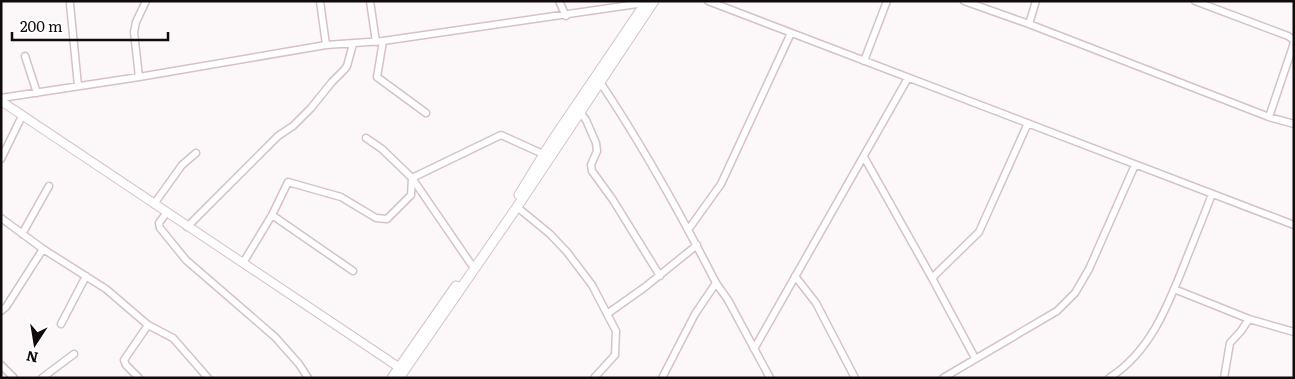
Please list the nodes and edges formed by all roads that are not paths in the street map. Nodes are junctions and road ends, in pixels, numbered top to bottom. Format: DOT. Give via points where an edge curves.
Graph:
graph roads {
  1 [pos="146,1"];
  2 [pos="320,1"];
  3 [pos="370,1"];
  4 [pos="559,1"];
  5 [pos="654,1"];
  6 [pos="708,1"];
  7 [pos="887,1"];
  8 [pos="964,1"];
  9 [pos="1036,1"];
  10 [pos="1195,1"];
  11 [pos="645,3"];
  12 [pos="70,4"];
  13 [pos="566,16"];
  14 [pos="1029,24"];
  15 [pos="791,33"];
  16 [pos="1294,40"];
  17 [pos="380,42"];
  18 [pos="352,44"];
  19 [pos="326,45"];
  20 [pos="25,56"];
  21 [pos="864,61"];
  22 [pos="139,77"];
  23 [pos="908,78"];
  24 [pos="600,82"];
  25 [pos="78,86"];
  26 [pos="37,92"];
  27 [pos="1,100"];
  28 [pos="426,112"];
  29 [pos="580,112"];
  30 [pos="22,116"];
  31 [pos="1269,117"];
  32 [pos="1028,123"];
  33 [pos="1294,124"];
  34 [pos="366,138"];
  35 [pos="196,153"];
  36 [pos="544,154"];
  37 [pos="864,157"];
  38 [pos="1,159"];
  39 [pos="1134,165"];
  40 [pos="412,178"];
  41 [pos="49,186"];
  42 [pos="1212,194"];
  43 [pos="154,204"];
  44 [pos="517,208"];
  45 [pos="167,212"];
  46 [pos="272,215"];
  47 [pos="3,223"];
  48 [pos="1294,225"];
  49 [pos="187,226"];
  50 [pos="688,230"];
  51 [pos="22,234"];
  52 [pos="697,245"];
  53 [pos="43,249"];
  54 [pos="243,263"];
  55 [pos="471,264"];
  56 [pos="353,271"];
  57 [pos="86,276"];
  58 [pos="660,276"];
  59 [pos="795,276"];
  60 [pos="932,278"];
  61 [pos="716,283"];
  62 [pos="1174,290"];
  63 [pos="1,311"];
  64 [pos="607,314"];
  65 [pos="1249,319"];
  66 [pos="61,324"];
  67 [pos="148,325"];
  68 [pos="1294,332"];
  69 [pos="754,349"];
  70 [pos="74,354"];
  71 [pos="975,358"];
  72 [pos="1,365"];
  73 [pos="401,372"];
  74 [pos="14,378"];
  75 [pos="42,378"];
  76 [pos="139,378"];
  77 [pos="208,378"];
  78 [pos="308,378"];
  79 [pos="392,378"];
  80 [pos="594,378"];
  81 [pos="662,378"];
  82 [pos="770,378"];
  83 [pos="855,378"];
  84 [pos="943,378"];
  85 [pos="1109,378"];
  86 [pos="1224,378"];
  1 -- 22 [label="street" via="134,32"];
  2 -- 19 [label="street"];
  3 -- 17 [label="street"];
  4 -- 13 [label="street"];
  5 -- 24 [label="main road"];
  6 -- 15 [label="street"];
  7 -- 21 [label="street"];
  8 -- 14 [label="street"];
  9 -- 14 [label="street"];
  10 -- 16 [label="street"];
  11 -- 13 [label="street"];
  11 -- 36 [label="main road"];
  12 -- 25 [label="street"];
  13 -- 17 [label="street"];
  14 -- 31 [label="street"];
  15 -- 21 [label="street"];
  15 -- 50 [label="street" via="721,184"];
  16 -- 31 [label="street"];
  17 -- 18 [label="street"];
  17 -- 28 [label="street" via="377,77"];
  18 -- 19 [label="street"];
  18 -- 49 [label="street" via="347,66 311,108"];
  19 -- 22 [label="street"];
  20 -- 26 [label="street"];
  21 -- 23 [label="street"];
  22 -- 25 [label="street"];
  23 -- 32 [label="street"];
  23 -- 37 [label="street"];
  24 -- 29 [label="main road"];
  24 -- 50 [label="street" via="662,180"];
  25 -- 26 [label="street"];
  26 -- 27 [label="street"];
  27 -- 30 [label="street"];
  29 -- 44 [label="main road"];
  29 -- 58 [label="street" via="596,143 592,171"];
  30 -- 38 [label="street"];
  30 -- 43 [label="street"];
  31 -- 33 [label="street"];
  32 -- 39 [label="street"];
  32 -- 60 [label="street" via="979,232"];
  34 -- 40 [label="street"];
  35 -- 43 [label="street" via="182,165"];
  36 -- 40 [label="street" via="501,134"];
  36 -- 55 [label="main road"];
  37 -- 59 [label="street"];
  37 -- 60 [label="street"];
  39 -- 42 [label="street"];
  39 -- 71 [label="street" via="1089,269 1075,293 1057,310"];
  40 -- 46 [label="street" via="411,195 387,219 376,218 341,197 288,182"];
  40 -- 55 [label="street"];
  41 -- 51 [label="street"];
  42 -- 48 [label="street"];
  42 -- 62 [label="street"];
  43 -- 45 [label="street"];
  44 -- 64 [label="street" via="567,252 592,286"];
  44 -- 73 [label="main road"];
  45 -- 49 [label="street"];
  45 -- 78 [label="street" via="159,223 160,228 186,260 275,337"];
  46 -- 54 [label="street"];
  46 -- 56 [label="street"];
  47 -- 51 [label="street"];
  49 -- 54 [label="street"];
  50 -- 52 [label="street"];
  51 -- 53 [label="street"];
  52 -- 58 [label="street"];
  52 -- 61 [label="street"];
  53 -- 57 [label="street"];
  53 -- 63 [label="street"];
  54 -- 73 [label="street"];
  55 -- 73 [label="main road"];
  57 -- 66 [label="street"];
  57 -- 67 [label="street"];
  58 -- 64 [label="street"];
  59 -- 69 [label="street"];
  59 -- 83 [label="street" via="816,303"];
  60 -- 71 [label="street"];
  61 -- 69 [label="street"];
  61 -- 81 [label="street" via="695,314"];
  62 -- 65 [label="street"];
  62 -- 85 [label="street" via="1152,334 1134,357"];
  64 -- 80 [label="street" via="616,331 616,352"];
  65 -- 68 [label="street"];
  65 -- 86 [label="street" via="1230,343"];
  67 -- 76 [label="street" via="124,360"];
  67 -- 77 [label="street" via="173,338"];
  69 -- 82 [label="street"];
  70 -- 75 [label="street"];
  71 -- 84 [label="street"];
  72 -- 74 [label="street"];
  73 -- 79 [label="main road"];
}
